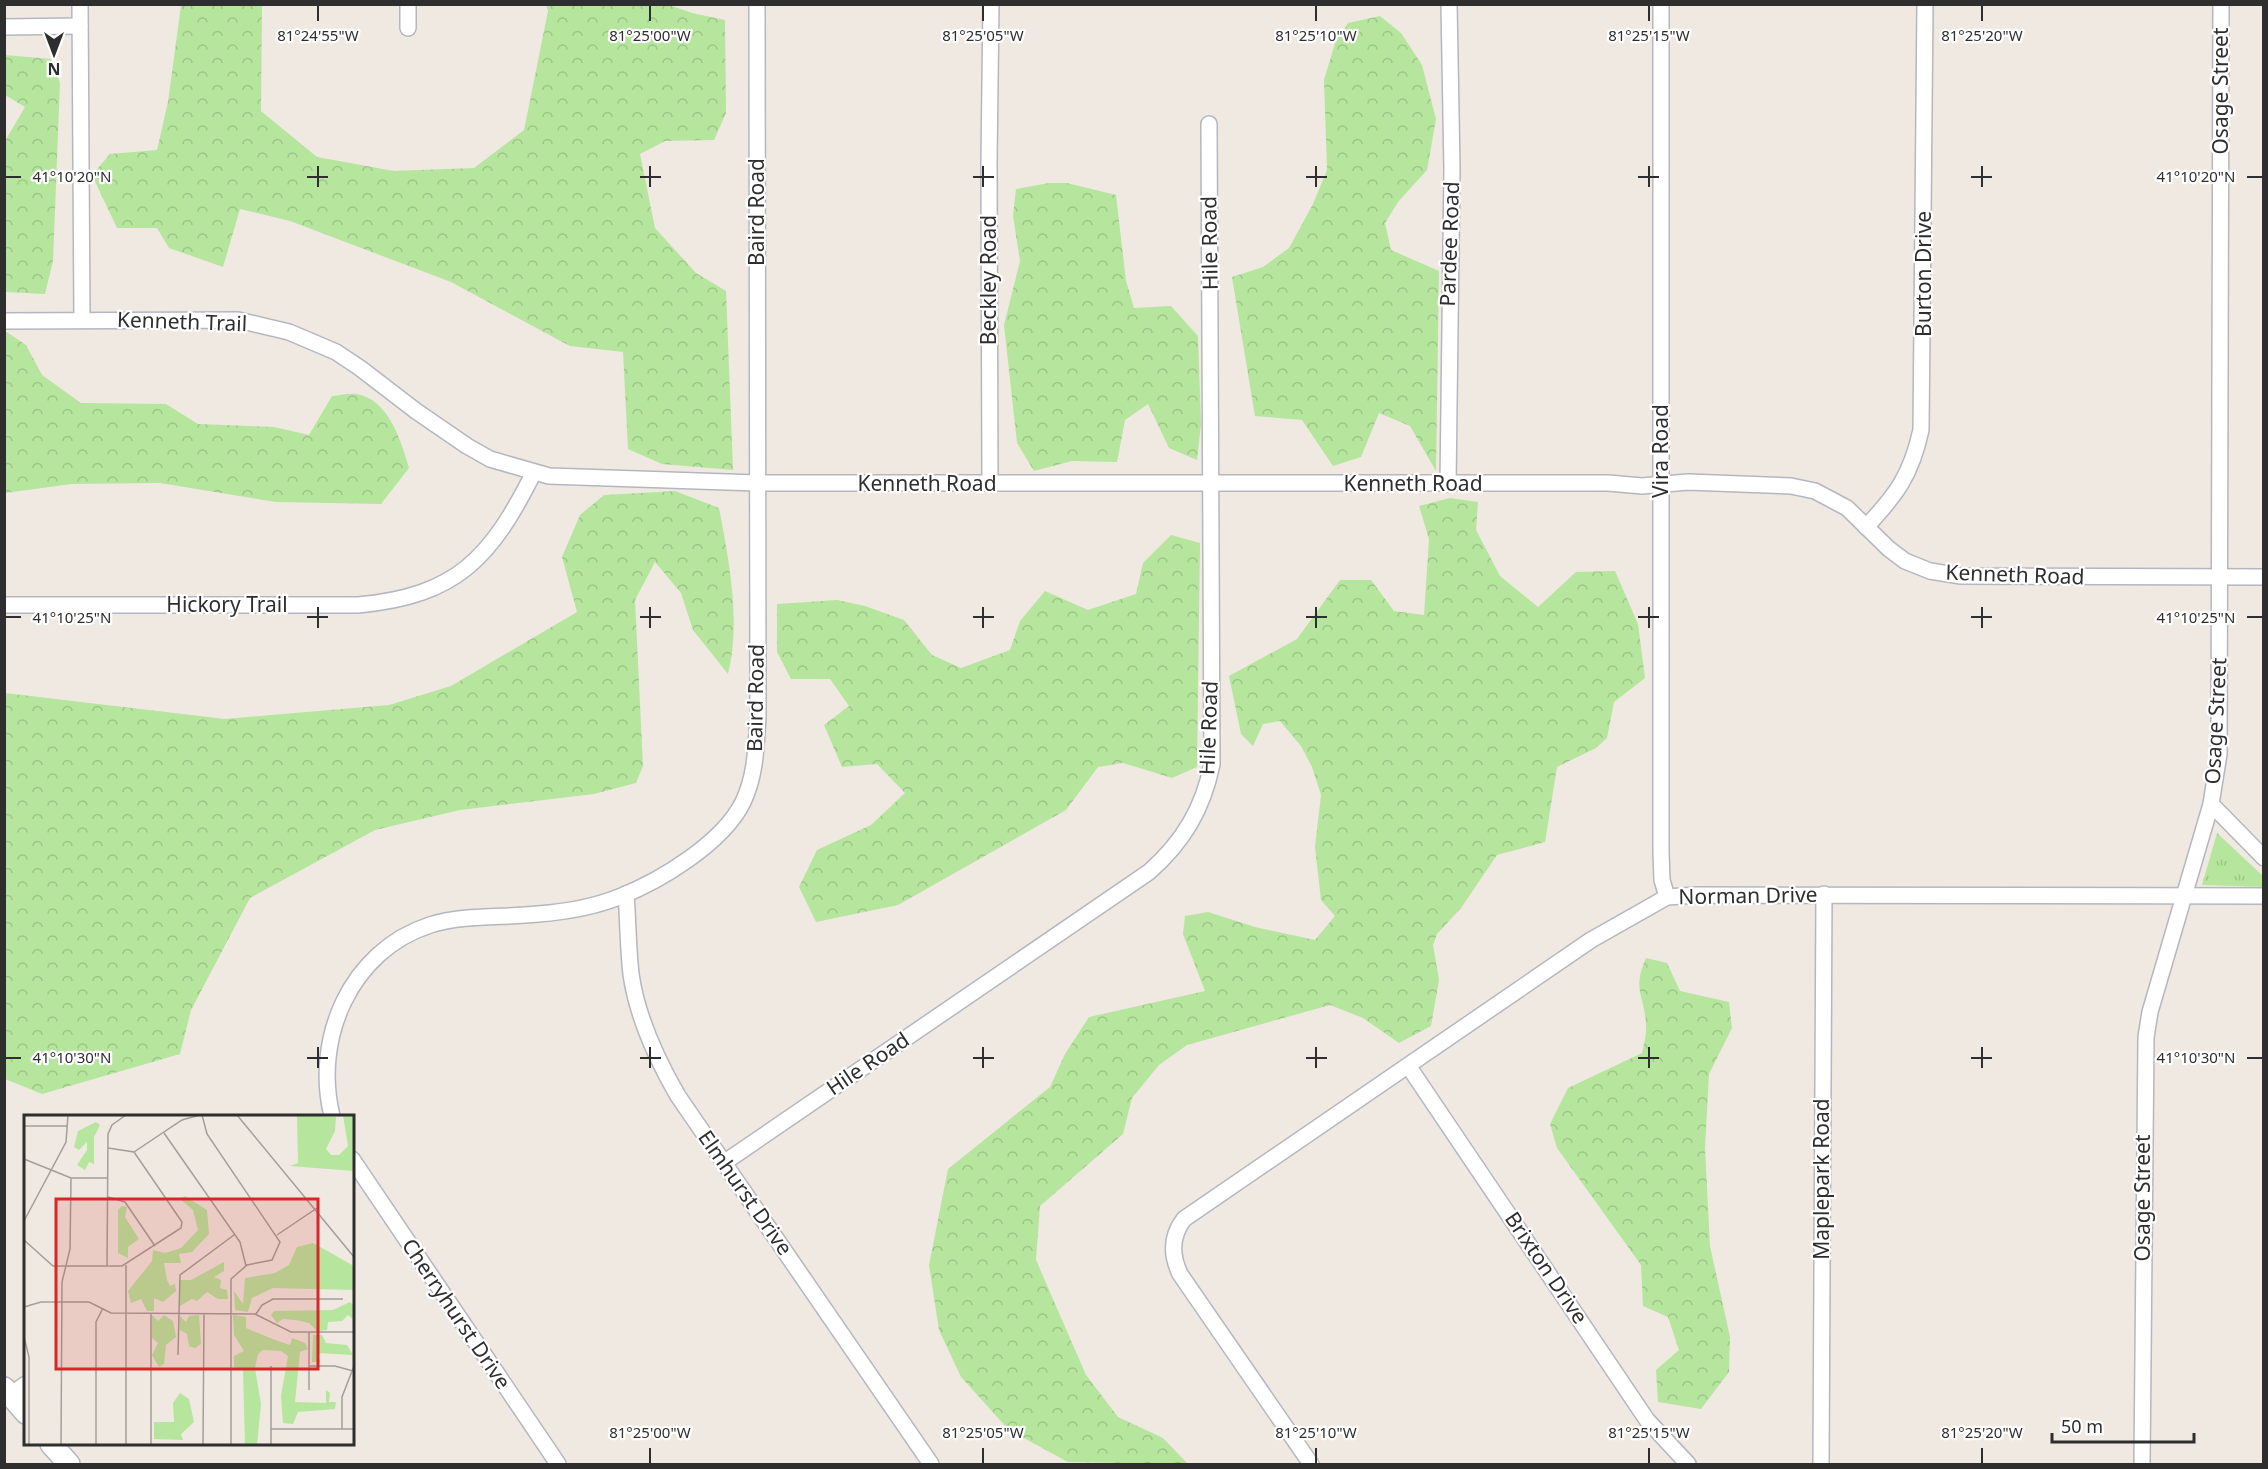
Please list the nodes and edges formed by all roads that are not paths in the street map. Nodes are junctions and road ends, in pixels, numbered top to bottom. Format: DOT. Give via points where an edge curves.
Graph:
graph roads {
  1 [pos="80,4"];
  2 [pos="408,4"];
  3 [pos="757,4"];
  4 [pos="992,4"];
  5 [pos="1449,4"];
  6 [pos="1661,4"];
  7 [pos="1925,4"];
  8 [pos="2221,4"];
  9 [pos="80,26"];
  10 [pos="4,27"];
  11 [pos="408,28"];
  12 [pos="1209,124"];
  13 [pos="82,320"];
  14 [pos="4,321"];
  15 [pos="534,472"];
  16 [pos="757,483"];
  17 [pos="990,484"];
  18 [pos="1212,484"];
  19 [pos="1448,484"];
  20 [pos="1661,486"];
  21 [pos="1866,527"];
  22 [pos="2219,576"];
  23 [pos="2264,577"];
  24 [pos="4,605"];
  25 [pos="2211,804"];
  26 [pos="2264,858"];
  27 [pos="626,894"];
  28 [pos="1824,894"];
  29 [pos="2264,896"];
  30 [pos="1667,897"];
  31 [pos="2182,897"];
  32 [pos="1409,1067"];
  33 [pos="332,1115"];
  34 [pos="725,1162"];
  35 [pos="354,1164"];
  36 [pos="13,1389"];
  37 [pos="24,1409"];
  38 [pos="53,1445"];
  39 [pos="69,1464"];
  40 [pos="558,1464"];
  41 [pos="931,1464"];
  42 [pos="1311,1464"];
  43 [pos="1688,1464"];
  44 [pos="1821,1464"];
  45 [pos="2142,1464"];
  1 -- 9 [label="street"];
  2 -- 11 [label="street"];
  3 -- 16 [label="street, Baird Road"];
  4 -- 17 [label="street, Beckley Road"];
  5 -- 19 [label="street, Pardee Road" via="1452,169"];
  6 -- 20 [label="street, Vira Road"];
  7 -- 21 [label="street, Burton Drive" via="1921,430 1910,472"];
  8 -- 22 [label="street, Osage Street"];
  9 -- 10 [label="street"];
  9 -- 13 [label="street"];
  12 -- 18 [label="street, Hile Road"];
  13 -- 14 [label="street, Kenneth Trail"];
  13 -- 15 [label="street, Kenneth Trail" via="238,320 289,332 336,352 467,446 490,459"];
  15 -- 16 [label="street, Kenneth Road" via="588,479"];
  15 -- 24 [label="street, Hickory Trail" via="513,515 484,553 435,587 392,602"];
  16 -- 17 [label="street, Kenneth Road"];
  16 -- 27 [label="street, Baird Road" via="758,717 751,781 728,823 704,846"];
  17 -- 18 [label="street, Kenneth Road"];
  18 -- 19 [label="street, Kenneth Road"];
  18 -- 34 [label="street, Hile Road" via="1212,764 1203,799 1185,834 1149,872"];
  19 -- 20 [label="street, Kenneth Road"];
  20 -- 21 [label="street, Kenneth Road" via="1688,482 1791,486 1831,498"];
  20 -- 30 [label="street, Vira Road" via="1661,853"];
  21 -- 22 [label="street, Kenneth Road" via="1905,561 1930,571 1961,576"];
  22 -- 23 [label="street, Kenneth Road"];
  22 -- 25 [label="street, Osage Street" via="2219,754"];
  25 -- 26 [label="street"];
  25 -- 31 [label="street, Osage Street"];
  27 -- 33 [label="street, Baird Road" via="586,907 442,922 395,941 361,975 335,1020 325,1064"];
  27 -- 34 [label="street, Elmhurst Drive" via="631,974 652,1047 678,1096"];
  28 -- 30 [label="street, Norman Drive"];
  28 -- 31 [label="street, Norman Drive"];
  28 -- 44 [label="street, Maplepark Road"];
  29 -- 31 [label="street, Norman Drive"];
  30 -- 32 [label="street, Norman Drive" via="1591,940"];
  31 -- 45 [label="street, Osage Street" via="2150,1012 2144,1064"];
  32 -- 42 [label="street, Norman Drive" via="1184,1219 1175,1233 1173,1250 1180,1274"];
  32 -- 43 [label="street, Brixton Drive" via="1647,1420"];
  34 -- 41 [label="street, Elmhurst Drive"];
  35 -- 40 [label="street, Cherryhurst Drive"];
  36 -- 37 [label="main road"];
  38 -- 39 [label="main road"];
}
